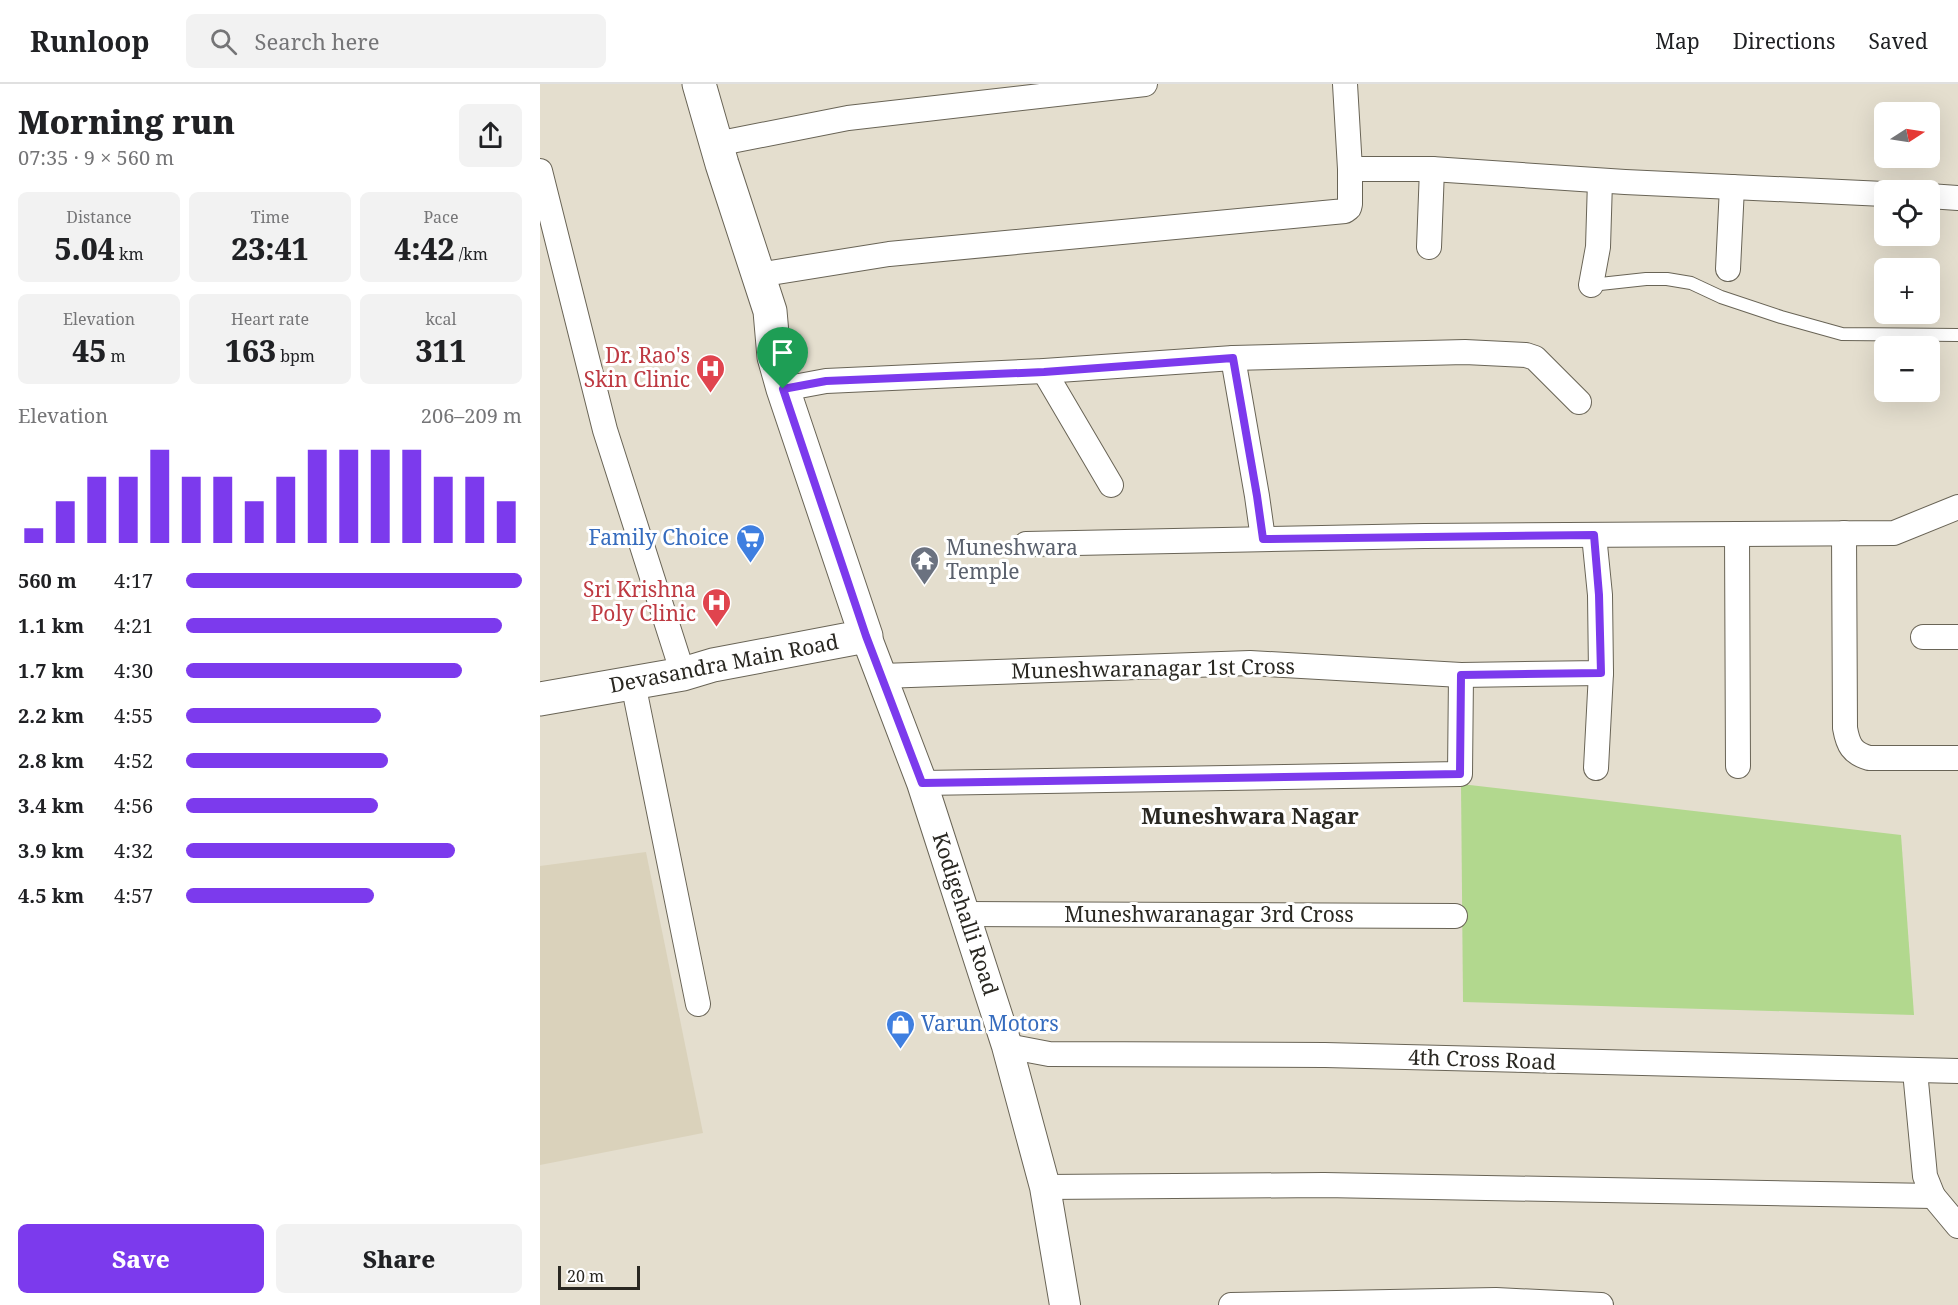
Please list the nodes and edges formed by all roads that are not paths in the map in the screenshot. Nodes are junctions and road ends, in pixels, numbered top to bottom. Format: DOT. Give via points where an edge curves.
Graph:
graph roads {
  1 [pos="682,84"];
  2 [pos="699,84"];
  3 [pos="1145,84"];
  4 [pos="1345,84"];
  5 [pos="716,144"];
  6 [pos="1350,169"];
  7 [pos="1432,169"];
  8 [pos="540,171"];
  9 [pos="1600,181"];
  10 [pos="1732,187"];
  11 [pos="1874,194"];
  12 [pos="1940,197"];
  13 [pos="1958,198"];
  14 [pos="1430,247"];
  15 [pos="1728,269"];
  16 [pos="758,274"];
  17 [pos="1591,285"];
  18 [pos="1958,335"];
  19 [pos="774,357"];
  20 [pos="1233,358"];
  21 [pos="1044,372"];
  22 [pos="783,389"];
  23 [pos="1579,402"];
  24 [pos="1111,485"];
  25 [pos="1958,507"];
  26 [pos="1844,533"];
  27 [pos="1737,534"];
  28 [pos="1594,535"];
  29 [pos="1263,539"];
  30 [pos="1026,544"];
  31 [pos="861,637"];
  32 [pos="1923,637"];
  33 [pos="1958,637"];
  34 [pos="1601,673"];
  35 [pos="683,674"];
  36 [pos="1461,675"];
  37 [pos="882,676"];
  38 [pos="633,683"];
  39 [pos="540,699"];
  40 [pos="1958,758"];
  41 [pos="1738,766"];
  42 [pos="1596,768"];
  43 [pos="922,783"];
  44 [pos="964,914"];
  45 [pos="1455,916"];
  46 [pos="698,1004"];
  47 [pos="1007,1046"];
  48 [pos="1915,1071"];
  49 [pos="1958,1071"];
  50 [pos="1045,1187"];
  51 [pos="1933,1196"];
  52 [pos="1958,1197"];
  53 [pos="1958,1226"];
  54 [pos="1065,1305"];
  55 [pos="1231,1305"];
  56 [pos="1601,1305"];
  1 -- 19 [label="main road, Devasandra Main Road" via="739,281 754,322"];
  2 -- 5 [label="main road, Devasandra Main Road"];
  3 -- 5 [label="street" via="848,118"];
  4 -- 6 [label="street"];
  5 -- 16 [label="main road, Devasandra Main Road"];
  6 -- 7 [label="street"];
  6 -- 16 [label="street" via="1350,204 1345,211 889,255"];
  7 -- 9 [label="street"];
  7 -- 14 [label="street"];
  8 -- 35 [label="street" via="605,430"];
  9 -- 10 [label="street"];
  9 -- 17 [label="street" via="1598,247"];
  10 -- 11 [label="street"];
  10 -- 15 [label="street"];
  12 -- 13 [label="street"];
  16 -- 19 [label="main road, Devasandra Main Road" via="770,311"];
  17 -- 18 [label="lane" via="1667,279 1691,283 1842,334"];
  19 -- 22 [label="main road, Devasandra Main Road"];
  20 -- 21 [label="street"];
  20 -- 23 [label="street" via="1465,352 1526,355 1535,358"];
  20 -- 29 [label="street"];
  21 -- 22 [label="street" via="826,381"];
  21 -- 24 [label="street"];
  22 -- 31 [label="main road, Devasandra Main Road"];
  25 -- 26 [label="street" via="1894,533"];
  26 -- 27 [label="street"];
  26 -- 40 [label="street" via="1845,728 1851,748 1869,758"];
  27 -- 28 [label="street"];
  27 -- 41 [label="street"];
  28 -- 29 [label="street"];
  28 -- 34 [label="street"];
  29 -- 30 [label="street"];
  31 -- 35 [label="main road, Devasandra Main Road"];
  31 -- 37 [label="street, Kodigehalli Road"];
  32 -- 33 [label="street"];
  34 -- 36 [label="street, Muneshwaranagar 1st Cross"];
  34 -- 42 [label="street"];
  35 -- 38 [label="main road, Devasandra Main Road"];
  36 -- 37 [label="street, Muneshwaranagar 1st Cross" via="1250,663"];
  36 -- 43 [label="street" via="1460,774"];
  37 -- 43 [label="street, Kodigehalli Road"];
  38 -- 39 [label="main road, Devasandra Main Road"];
  38 -- 46 [label="street"];
  43 -- 44 [label="street, Kodigehalli Road"];
  44 -- 45 [label="street, Muneshwaranagar 3rd Cross"];
  44 -- 47 [label="street, Kodigehalli Road"];
  47 -- 48 [label="street, 4th Cross Road" via="1049,1054 1325,1055"];
  47 -- 50 [label="street, Kodigehalli Road"];
  48 -- 49 [label="street, 4th Cross Road"];
  48 -- 51 [label="street" via="1925,1176"];
  50 -- 51 [label="street" via="1324,1185"];
  50 -- 54 [label="street, Kodigehalli Road"];
  51 -- 52 [label="street"];
  51 -- 53 [label="street"];
  55 -- 56 [label="street" via="1496,1300"];
}
